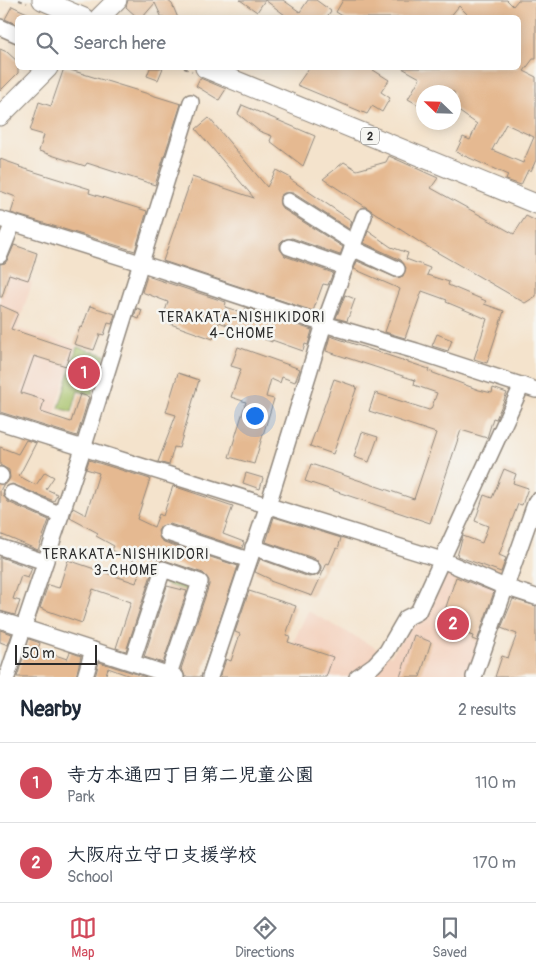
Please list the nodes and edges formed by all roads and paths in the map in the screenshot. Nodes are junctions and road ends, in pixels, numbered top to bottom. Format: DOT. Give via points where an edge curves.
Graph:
graph roads {
  1 [pos="42,0"];
  2 [pos="117,0"];
  3 [pos="77,15"];
  4 [pos="103,15"];
  5 [pos="0,27"];
  6 [pos="15,34"];
  7 [pos="46,70"];
  8 [pos="210,70"];
  9 [pos="191,102"];
  10 [pos="0,116"];
  11 [pos="288,200"];
  12 [pos="536,204"];
  13 [pos="364,216"];
  14 [pos="6,221"];
  15 [pos="353,246"];
  16 [pos="288,247"];
  17 [pos="0,255"];
  18 [pos="140,263"];
  19 [pos="345,267"];
  20 [pos="397,269"];
  21 [pos="324,324"];
  22 [pos="522,384"];
  23 [pos="536,390"];
  24 [pos="0,422"];
  25 [pos="83,449"];
  26 [pos="12,492"];
  27 [pos="536,501"];
  28 [pos="268,505"];
  29 [pos="61,515"];
  30 [pos="167,534"];
  31 [pos="0,547"];
  32 [pos="251,554"];
  33 [pos="442,560"];
  34 [pos="45,562"];
  35 [pos="312,568"];
  36 [pos="505,587"];
  37 [pos="536,597"];
  38 [pos="0,620"];
  39 [pos="23,628"];
  40 [pos="93,650"];
  41 [pos="132,662"];
  42 [pos="172,676"];
  43 [pos="7,677"];
  44 [pos="85,677"];
  45 [pos="210,677"];
  46 [pos="357,677"];
  47 [pos="474,677"];
  1 -- 3 [label="main road"];
  2 -- 4 [label="main road"];
  5 -- 6 [label="street"];
  7 -- 10 [label="main road"];
  8 -- 12 [label="main road, 2"];
  9 -- 18 [label="street"];
  11 -- 15 [label="street"];
  13 -- 15 [label="street"];
  14 -- 17 [label="street"];
  14 -- 18 [label="street"];
  15 -- 19 [label="street"];
  15 -- 20 [label="street"];
  16 -- 19 [label="street"];
  18 -- 21 [label="street"];
  18 -- 25 [label="street"];
  19 -- 21 [label="street"];
  21 -- 22 [label="street"];
  21 -- 28 [label="street"];
  22 -- 23 [label="street"];
  22 -- 33 [label="street"];
  24 -- 25 [label="street"];
  25 -- 28 [label="street"];
  25 -- 29 [label="street"];
  26 -- 29 [label="street"];
  27 -- 36 [label="street"];
  28 -- 32 [label="street"];
  28 -- 33 [label="street"];
  29 -- 34 [label="street"];
  30 -- 32 [label="street"];
  31 -- 34 [label="street"];
  32 -- 35 [label="street"];
  32 -- 45 [label="street"];
  33 -- 36 [label="street"];
  33 -- 46 [label="street" via="418,612 406,618 374,666"];
  34 -- 39 [label="street"];
  36 -- 37 [label="street"];
  36 -- 47 [label="street"];
  38 -- 39 [label="street"];
  39 -- 40 [label="street"];
  39 -- 43 [label="street"];
  40 -- 41 [label="street"];
  40 -- 44 [label="street"];
  41 -- 42 [label="street"];
  41 -- 42 [label="street" via="163,570 172,572 200,582"];
}
